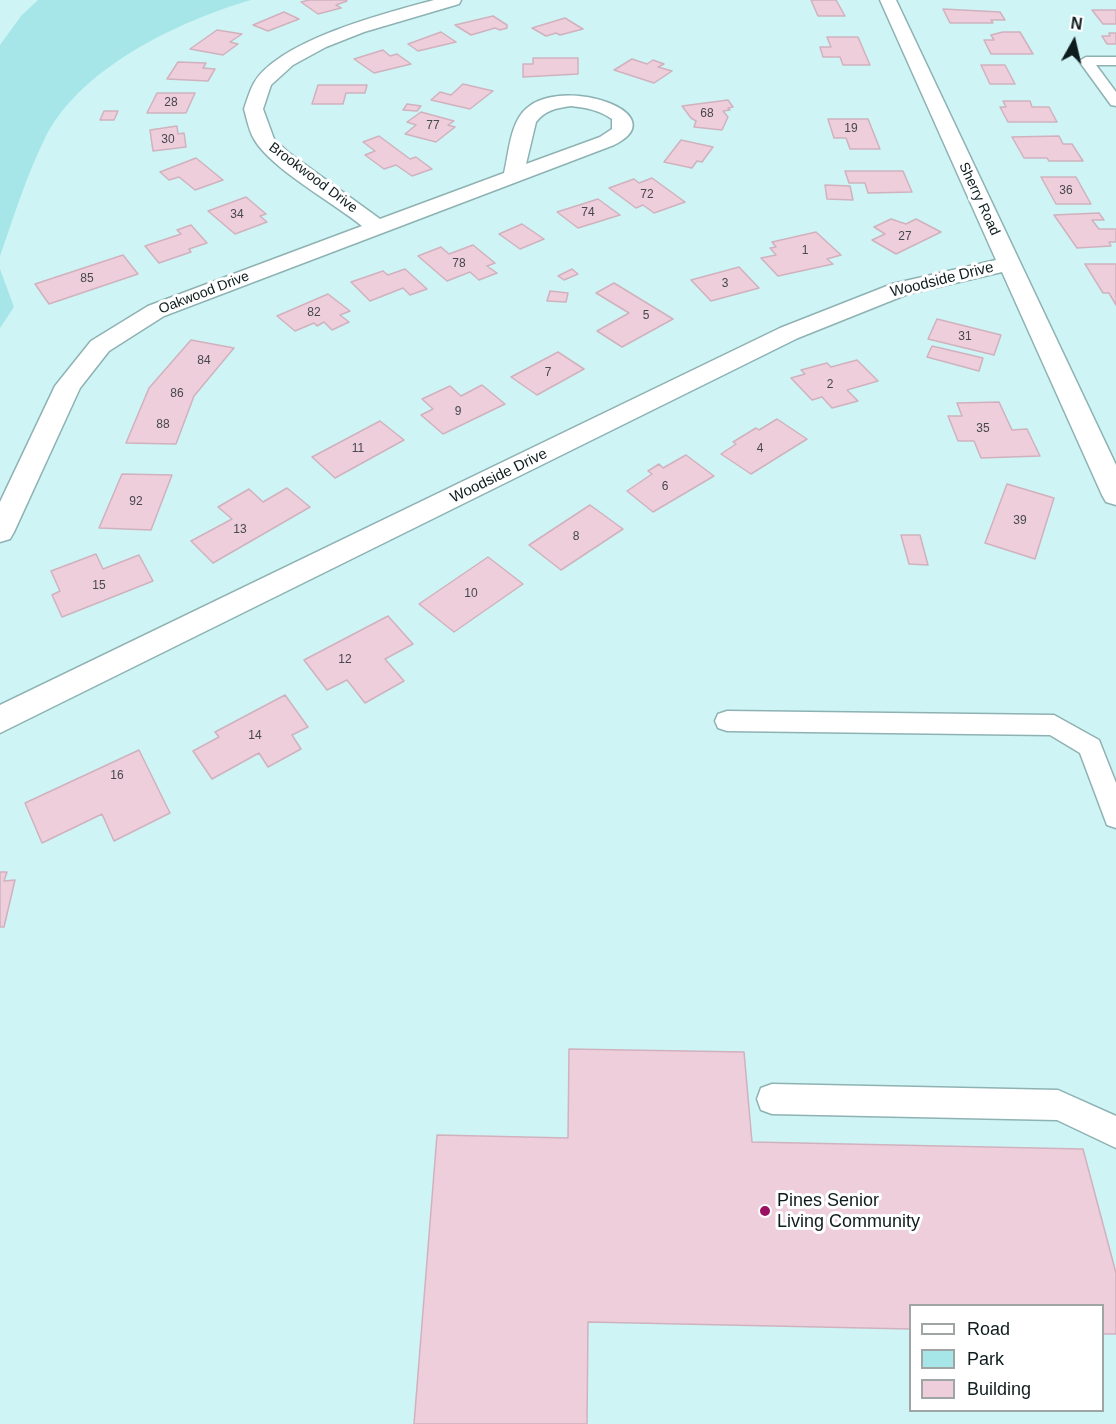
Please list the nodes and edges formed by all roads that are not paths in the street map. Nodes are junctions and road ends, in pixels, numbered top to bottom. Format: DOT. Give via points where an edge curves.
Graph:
graph roads {
  1 [pos="453,0"];
  2 [pos="888,0"];
  3 [pos="1116,61"];
  4 [pos="1116,102"];
  5 [pos="513,177"];
  6 [pos="378,228"];
  7 [pos="1010,264"];
  8 [pos="1116,495"];
  9 [pos="0,532"];
  10 [pos="0,720"];
  11 [pos="727,721"];
  12 [pos="1116,817"];
  13 [pos="772,1099"];
  14 [pos="1116,1132"];
  1 -- 6 [label="street, Brookwood Drive" via="315,44 276,70 264,83 256,101 258,130 271,148"];
  2 -- 7 [label="street, Sherry Road"];
  3 -- 4 [label="lane" via="1086,61"];
  5 -- 5 [label="street, Oakwood Drive" via="528,116 540,108 580,101 601,104 621,117 623,128 615,138"];
  5 -- 6 [label="street, Oakwood Drive"];
  6 -- 9 [label="street, Oakwood Drive" via="156,311 100,346 68,386"];
  7 -- 8 [label="street, Sherry Road"];
  7 -- 10 [label="street, Woodside Drive" via="900,289 789,333"];
  11 -- 12 [label="lane" via="1054,725 1090,747"];
  13 -- 14 [label="lane" via="1058,1105"];
}
